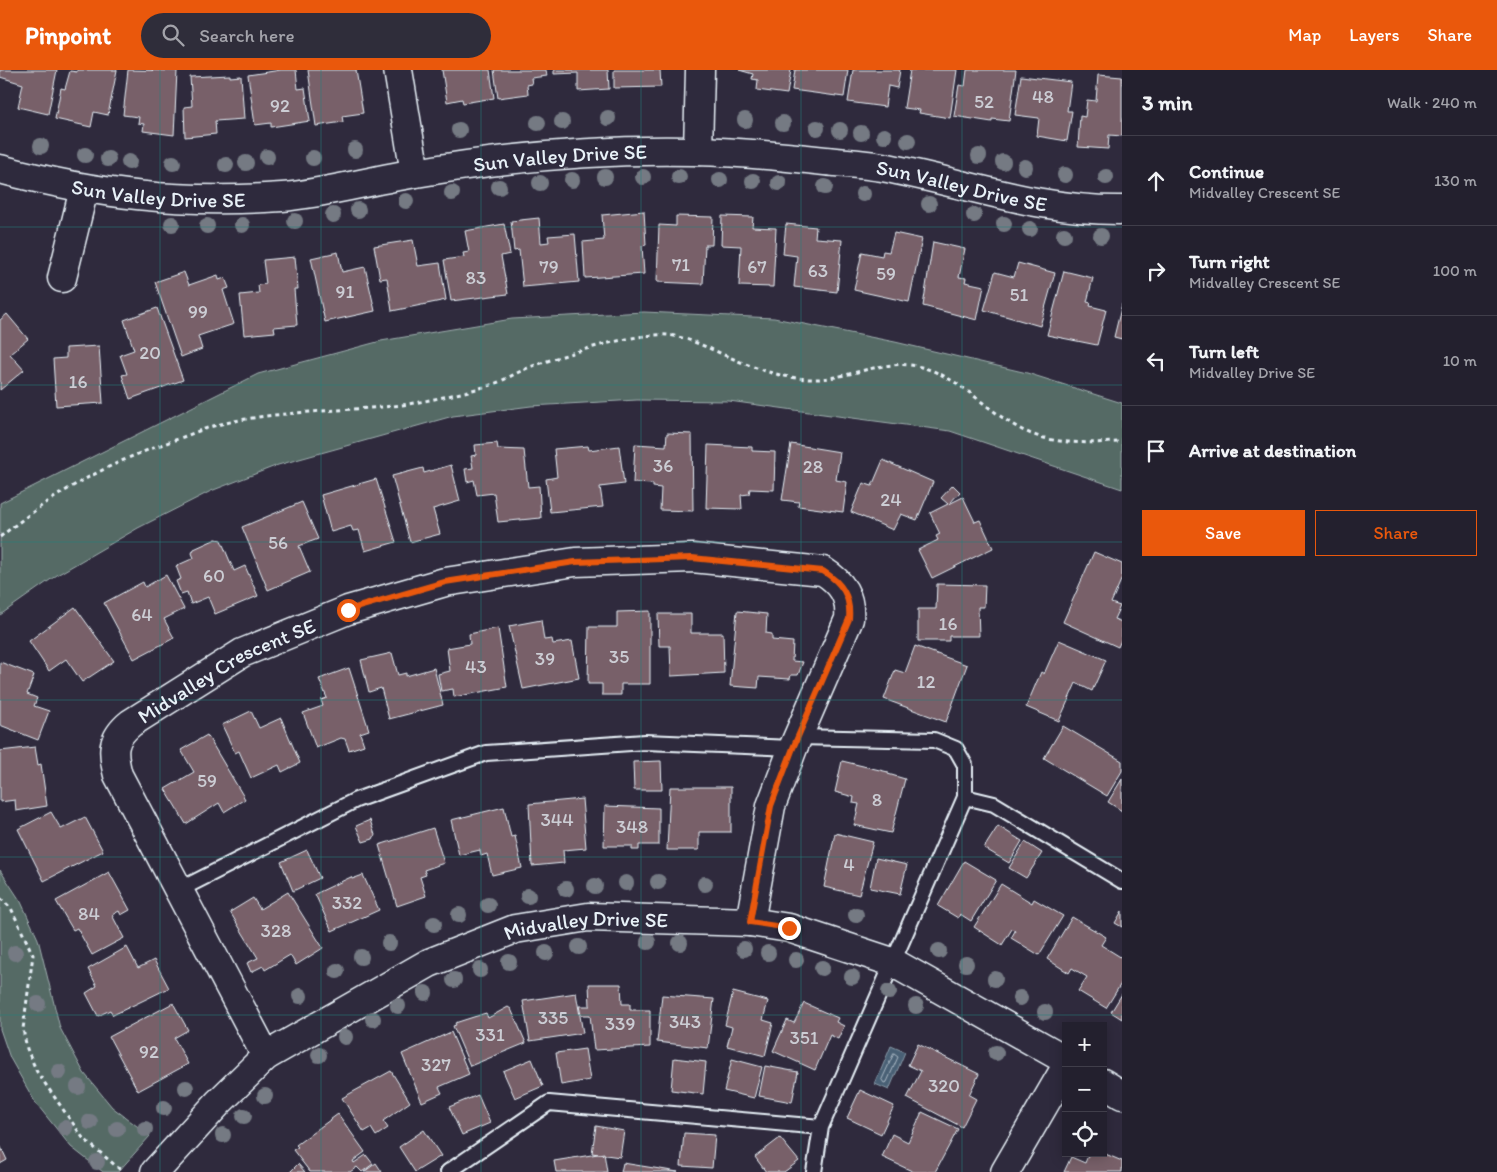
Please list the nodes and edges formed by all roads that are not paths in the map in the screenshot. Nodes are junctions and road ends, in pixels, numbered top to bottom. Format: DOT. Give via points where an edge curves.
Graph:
graph roads {
  1 [pos="398,70"];
  2 [pos="700,70"];
  3 [pos="698,151"];
  4 [pos="0,168"];
  5 [pos="415,173"];
  6 [pos="84,189"];
  7 [pos="1122,210"];
  8 [pos="62,278"];
  9 [pos="796,743"];
  10 [pos="965,797"];
  11 [pos="1122,881"];
  12 [pos="178,891"];
  13 [pos="750,922"];
  14 [pos="892,962"];
  15 [pos="266,1056"];
  16 [pos="1062,1058"];
  17 [pos="1062,1074"];
  18 [pos="1107,1086"];
  19 [pos="1122,1095"];
  20 [pos="821,1127"];
  21 [pos="155,1172"];
  22 [pos="448,1172"];
  23 [pos="814,1172"];
  24 [pos="1006,1172"];
  1 -- 5 [label="street"];
  2 -- 3 [label="street"];
  3 -- 5 [label="street, Sun Valley Drive SE" via="535,156"];
  3 -- 7 [label="street, Sun Valley Drive SE" via="880,166 1054,207"];
  4 -- 6 [label="street, Sun Valley Drive SE"];
  5 -- 6 [label="street, Sun Valley Drive SE" via="344,188 275,197 189,199"];
  6 -- 8 [label="street"];
  9 -- 10 [label="lane" via="934,740 956,749 965,765"];
  9 -- 12 [label="lane" via="645,742 486,753 356,800"];
  9 -- 12 [label="street, Midvalley Crescent SE" via="849,619 846,591 823,571 692,558 575,562 445,582 348,610 242,653 119,733 114,758 118,775"];
  9 -- 13 [label="street, Midvalley Crescent SE" via="771,806"];
  10 -- 11 [label="lane" via="994,804"];
  10 -- 14 [label="lane"];
  12 -- 15 [label="street, Midvalley Crescent SE"];
  13 -- 14 [label="street, Midvalley Drive SE" via="789,928"];
  13 -- 15 [label="street, Midvalley Drive SE" via="588,917 515,929 429,963"];
  14 -- 16 [label="street, Midvalley Drive SE"];
  14 -- 20 [label="lane"];
  15 -- 21 [label="street, Midvalley Drive SE"];
  17 -- 24 [label="street"];
  18 -- 19 [label="street"];
  20 -- 22 [label="lane" via="549,1103"];
  20 -- 23 [label="lane"];
}
